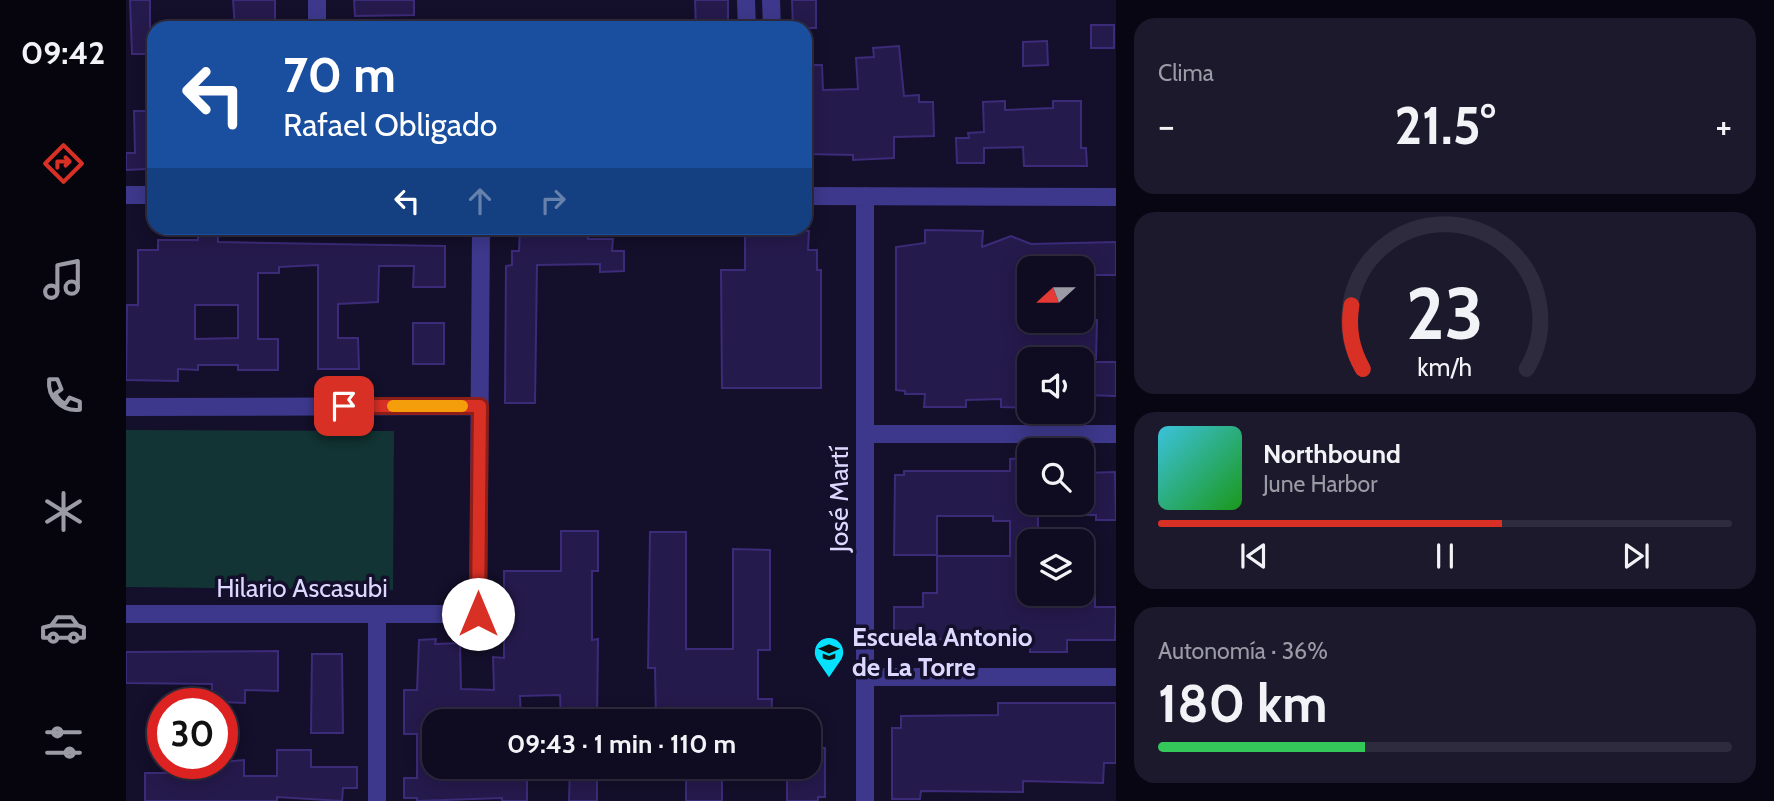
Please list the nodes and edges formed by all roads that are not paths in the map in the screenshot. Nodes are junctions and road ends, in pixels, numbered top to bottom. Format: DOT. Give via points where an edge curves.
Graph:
graph roads {
  1 [pos="317,0"];
  2 [pos="746,0"];
  3 [pos="771,0"];
  4 [pos="317,21"];
  5 [pos="747,21"];
  6 [pos="772,21"];
  7 [pos="126,195"];
  8 [pos="147,195"];
  9 [pos="812,196"];
  10 [pos="865,196"];
  11 [pos="1116,197"];
  12 [pos="481,235"];
  13 [pos="480,406"];
  14 [pos="126,407"];
  15 [pos="865,434"];
  16 [pos="1116,434"];
  17 [pos="126,614"];
  18 [pos="377,614"];
  19 [pos="865,677"];
  20 [pos="1116,677"];
  21 [pos="377,801"];
  22 [pos="865,801"];
  1 -- 4 [label="street"];
  2 -- 5 [label="street"];
  3 -- 6 [label="street"];
  7 -- 8 [label="street"];
  9 -- 10 [label="street"];
  10 -- 11 [label="street"];
  10 -- 15 [label="street, José Martí"];
  12 -- 13 [label="street"];
  13 -- 14 [label="street"];
  13 -- 18 [label="street, Hilario Ascasubi" via="478,614"];
  15 -- 16 [label="street"];
  15 -- 19 [label="street, José Martí"];
  17 -- 18 [label="street, Hilario Ascasubi"];
  18 -- 21 [label="street"];
  19 -- 20 [label="street"];
  19 -- 22 [label="street, José Martí"];
}
